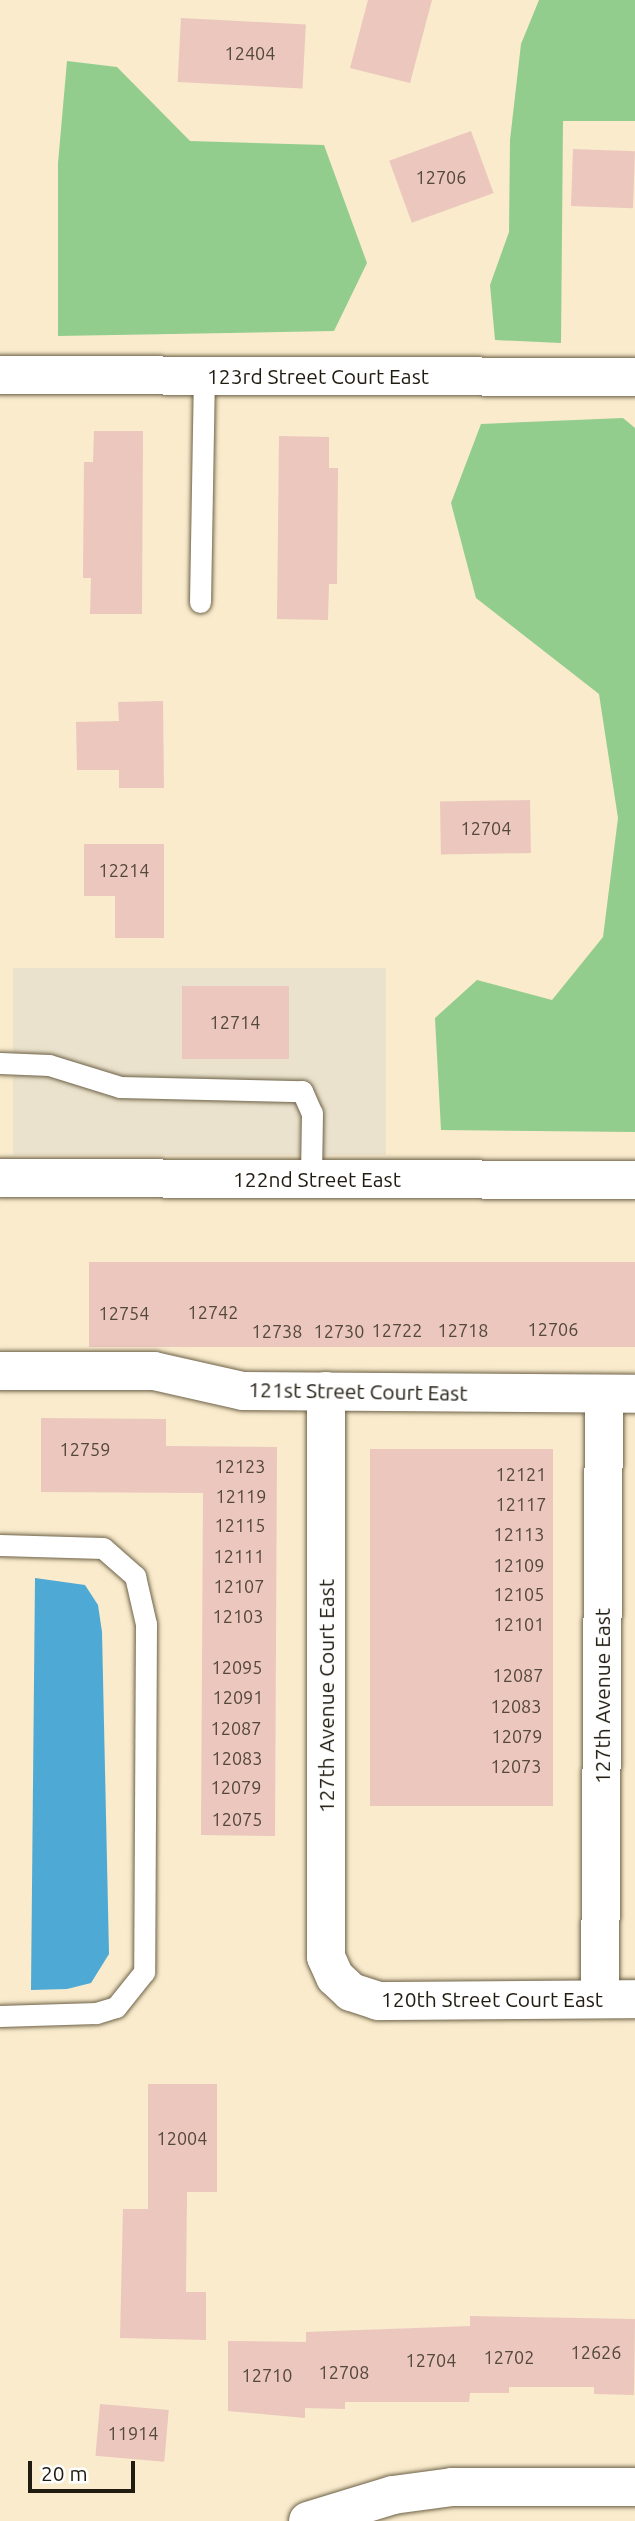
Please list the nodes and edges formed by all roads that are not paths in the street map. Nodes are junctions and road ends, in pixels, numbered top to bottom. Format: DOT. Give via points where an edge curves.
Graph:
graph roads {
  1 [pos="0,374"];
  2 [pos="204,375"];
  3 [pos="635,377"];
  4 [pos="200,602"];
  5 [pos="0,1063"];
  6 [pos="0,1178"];
  7 [pos="311,1179"];
  8 [pos="635,1180"];
  9 [pos="0,1371"];
  10 [pos="326,1391"];
  11 [pos="619,1394"];
  12 [pos="0,1545"];
  13 [pos="351,1992"];
  14 [pos="618,1999"];
  15 [pos="0,2016"];
  16 [pos="635,2487"];
  17 [pos="308,2521"];
  1 -- 2 [label="street, 123rd Street Court East"];
  2 -- 3 [label="street, 123rd Street Court East"];
  2 -- 4 [label="lane"];
  5 -- 7 [label="lane" via="49,1065 120,1087 302,1091 312,1113"];
  6 -- 7 [label="street, 122nd Street East"];
  7 -- 8 [label="street, 122nd Street East"];
  9 -- 10 [label="street, 121st Street Court East" via="154,1371 243,1391"];
  10 -- 11 [label="street, 121st Street Court East"];
  10 -- 13 [label="street, 127th Avenue Court East" via="326,1958"];
  11 -- 14 [label="street, 127th Avenue East"];
  12 -- 15 [label="lane" via="103,1548 135,1576 146,1624 144,1972 116,2007 96,2013"];
  13 -- 14 [label="street, 120th Street Court East" via="378,2001"];
  16 -- 17 [label="street" via="452,2487 393,2495"];
}
